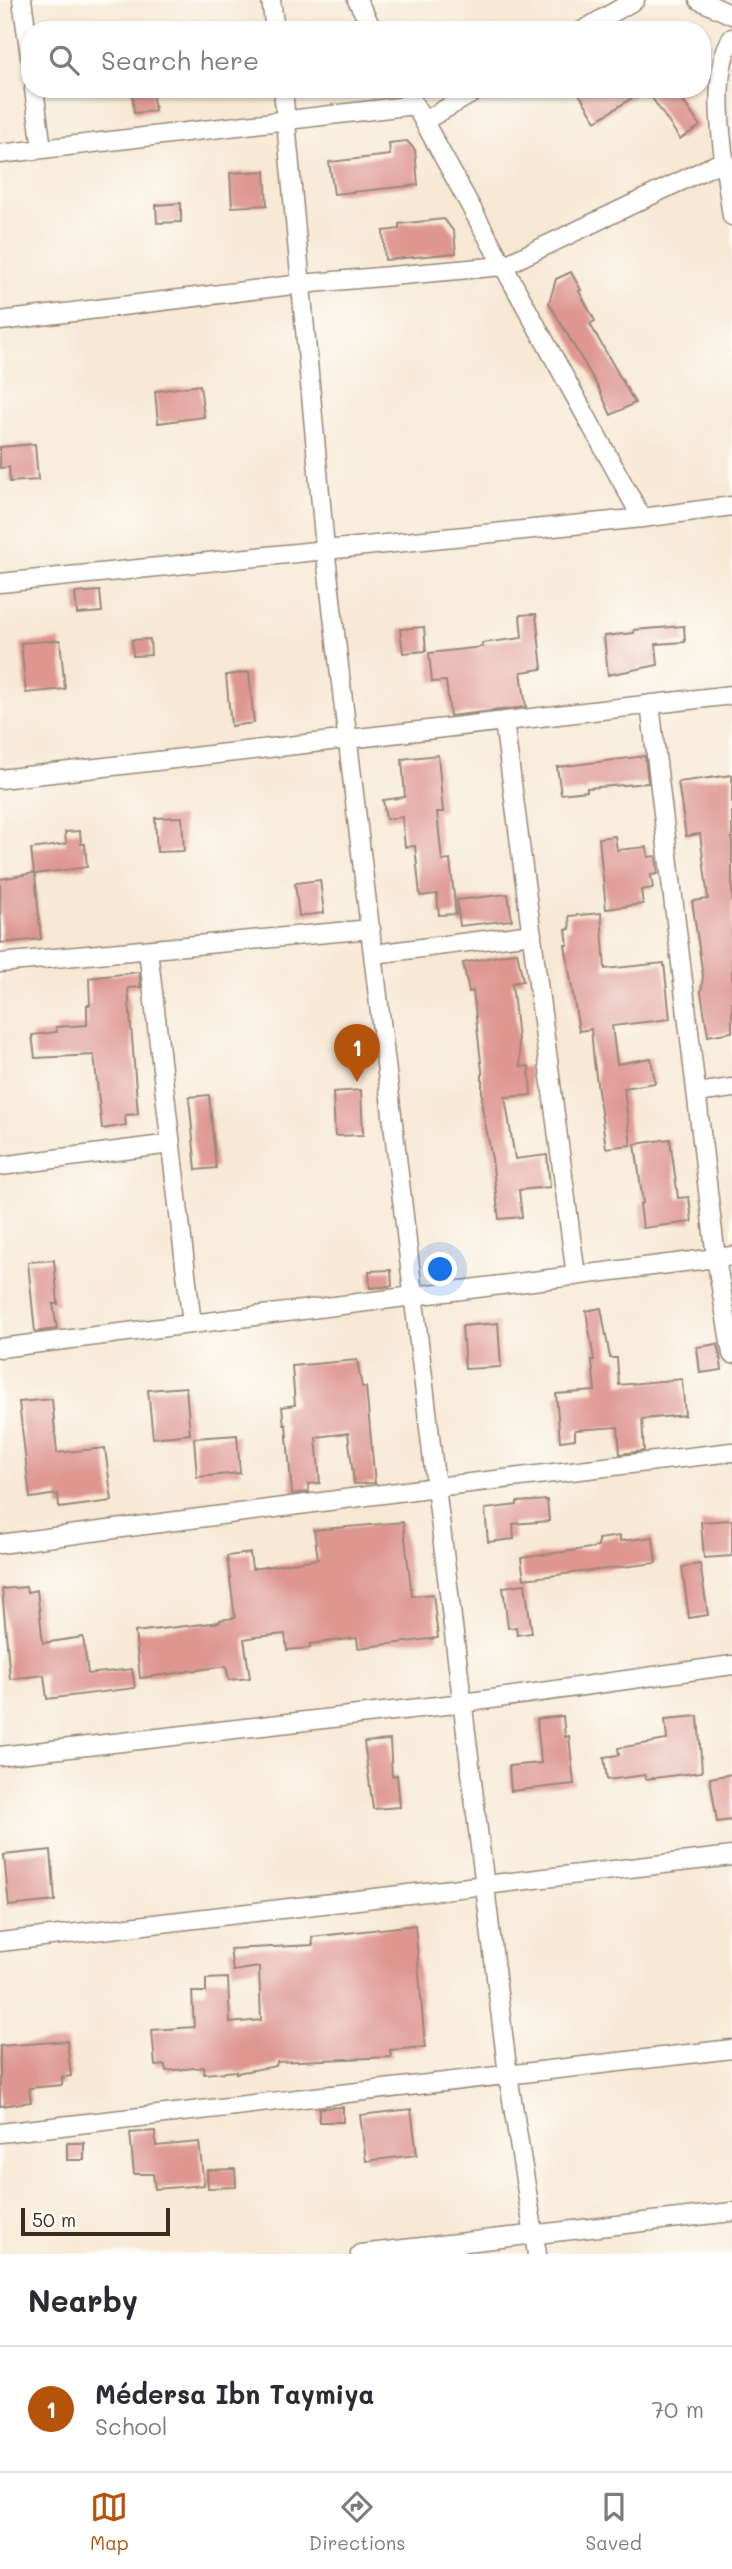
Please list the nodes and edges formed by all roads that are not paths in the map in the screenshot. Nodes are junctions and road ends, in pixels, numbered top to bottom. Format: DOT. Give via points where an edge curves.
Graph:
graph roads {
  1 [pos="22,0"];
  2 [pos="271,0"];
  3 [pos="357,0"];
  4 [pos="635,0"];
  5 [pos="699,0"];
  6 [pos="732,15"];
  7 [pos="25,21"];
  8 [pos="274,21"];
  9 [pos="368,21"];
  10 [pos="599,21"];
  11 [pos="732,38"];
  12 [pos="35,98"];
  13 [pos="284,98"];
  14 [pos="411,98"];
  15 [pos="464,98"];
  16 [pos="415,105"];
  17 [pos="286,120"];
  18 [pos="424,121"];
  19 [pos="42,149"];
  20 [pos="0,154"];
  21 [pos="725,160"];
  22 [pos="732,216"];
  23 [pos="503,266"];
  24 [pos="301,284"];
  25 [pos="0,321"];
  26 [pos="732,506"];
  27 [pos="642,518"];
  28 [pos="325,548"];
  29 [pos="0,583"];
  30 [pos="732,695"];
  31 [pos="650,704"];
  32 [pos="504,721"];
  33 [pos="348,739"];
  34 [pos="0,779"];
  35 [pos="371,929"];
  36 [pos="532,934"];
  37 [pos="149,950"];
  38 [pos="374,954"];
  39 [pos="0,963"];
  40 [pos="732,1088"];
  41 [pos="697,1093"];
  42 [pos="171,1144"];
  43 [pos="0,1166"];
  44 [pos="724,1256"];
  45 [pos="576,1276"];
  46 [pos="414,1297"];
  47 [pos="192,1324"];
  48 [pos="0,1348"];
  49 [pos="732,1354"];
  50 [pos="732,1452"];
  51 [pos="436,1487"];
  52 [pos="0,1544"];
  53 [pos="732,1665"];
  54 [pos="463,1703"];
  55 [pos="0,1756"];
  56 [pos="732,1856"];
  57 [pos="486,1883"];
  58 [pos="0,1942"];
  59 [pos="732,2049"];
  60 [pos="508,2075"];
  61 [pos="0,2133"];
  62 [pos="732,2212"];
  63 [pos="534,2234"];
  64 [pos="360,2254"];
  65 [pos="537,2254"];
  1 -- 7 [label="street"];
  2 -- 8 [label="street"];
  3 -- 9 [label="street"];
  4 -- 10 [label="street"];
  5 -- 6 [label="street"];
  11 -- 21 [label="street" via="718,99"];
  12 -- 19 [label="street"];
  13 -- 17 [label="street"];
  14 -- 16 [label="street"];
  15 -- 18 [label="street"];
  16 -- 17 [label="street"];
  16 -- 18 [label="street"];
  17 -- 19 [label="street"];
  17 -- 24 [label="street"];
  18 -- 23 [label="street"];
  19 -- 20 [label="street"];
  21 -- 22 [label="street"];
  21 -- 23 [label="street"];
  23 -- 24 [label="street"];
  23 -- 27 [label="street"];
  24 -- 25 [label="street"];
  24 -- 28 [label="street"];
  26 -- 27 [label="street"];
  27 -- 28 [label="street"];
  28 -- 29 [label="street"];
  28 -- 33 [label="street"];
  30 -- 31 [label="street"];
  31 -- 32 [label="street"];
  31 -- 41 [label="street"];
  32 -- 33 [label="street"];
  32 -- 36 [label="street"];
  33 -- 34 [label="street"];
  33 -- 35 [label="street"];
  35 -- 37 [label="street"];
  35 -- 38 [label="street"];
  36 -- 38 [label="street"];
  36 -- 45 [label="street"];
  37 -- 39 [label="street"];
  37 -- 42 [label="street"];
  38 -- 46 [label="street"];
  40 -- 41 [label="street"];
  41 -- 44 [label="street"];
  42 -- 43 [label="street"];
  42 -- 47 [label="street"];
  44 -- 45 [label="street"];
  44 -- 49 [label="street"];
  45 -- 46 [label="street"];
  46 -- 47 [label="street"];
  46 -- 51 [label="street"];
  47 -- 48 [label="street"];
  50 -- 51 [label="street"];
  51 -- 52 [label="street"];
  51 -- 54 [label="street"];
  53 -- 54 [label="street"];
  54 -- 55 [label="street"];
  54 -- 57 [label="street"];
  56 -- 57 [label="street"];
  57 -- 58 [label="street"];
  57 -- 60 [label="street"];
  59 -- 60 [label="street"];
  60 -- 61 [label="street"];
  60 -- 63 [label="street"];
  62 -- 63 [label="street"];
  63 -- 64 [label="street"];
  63 -- 65 [label="street"];
}
